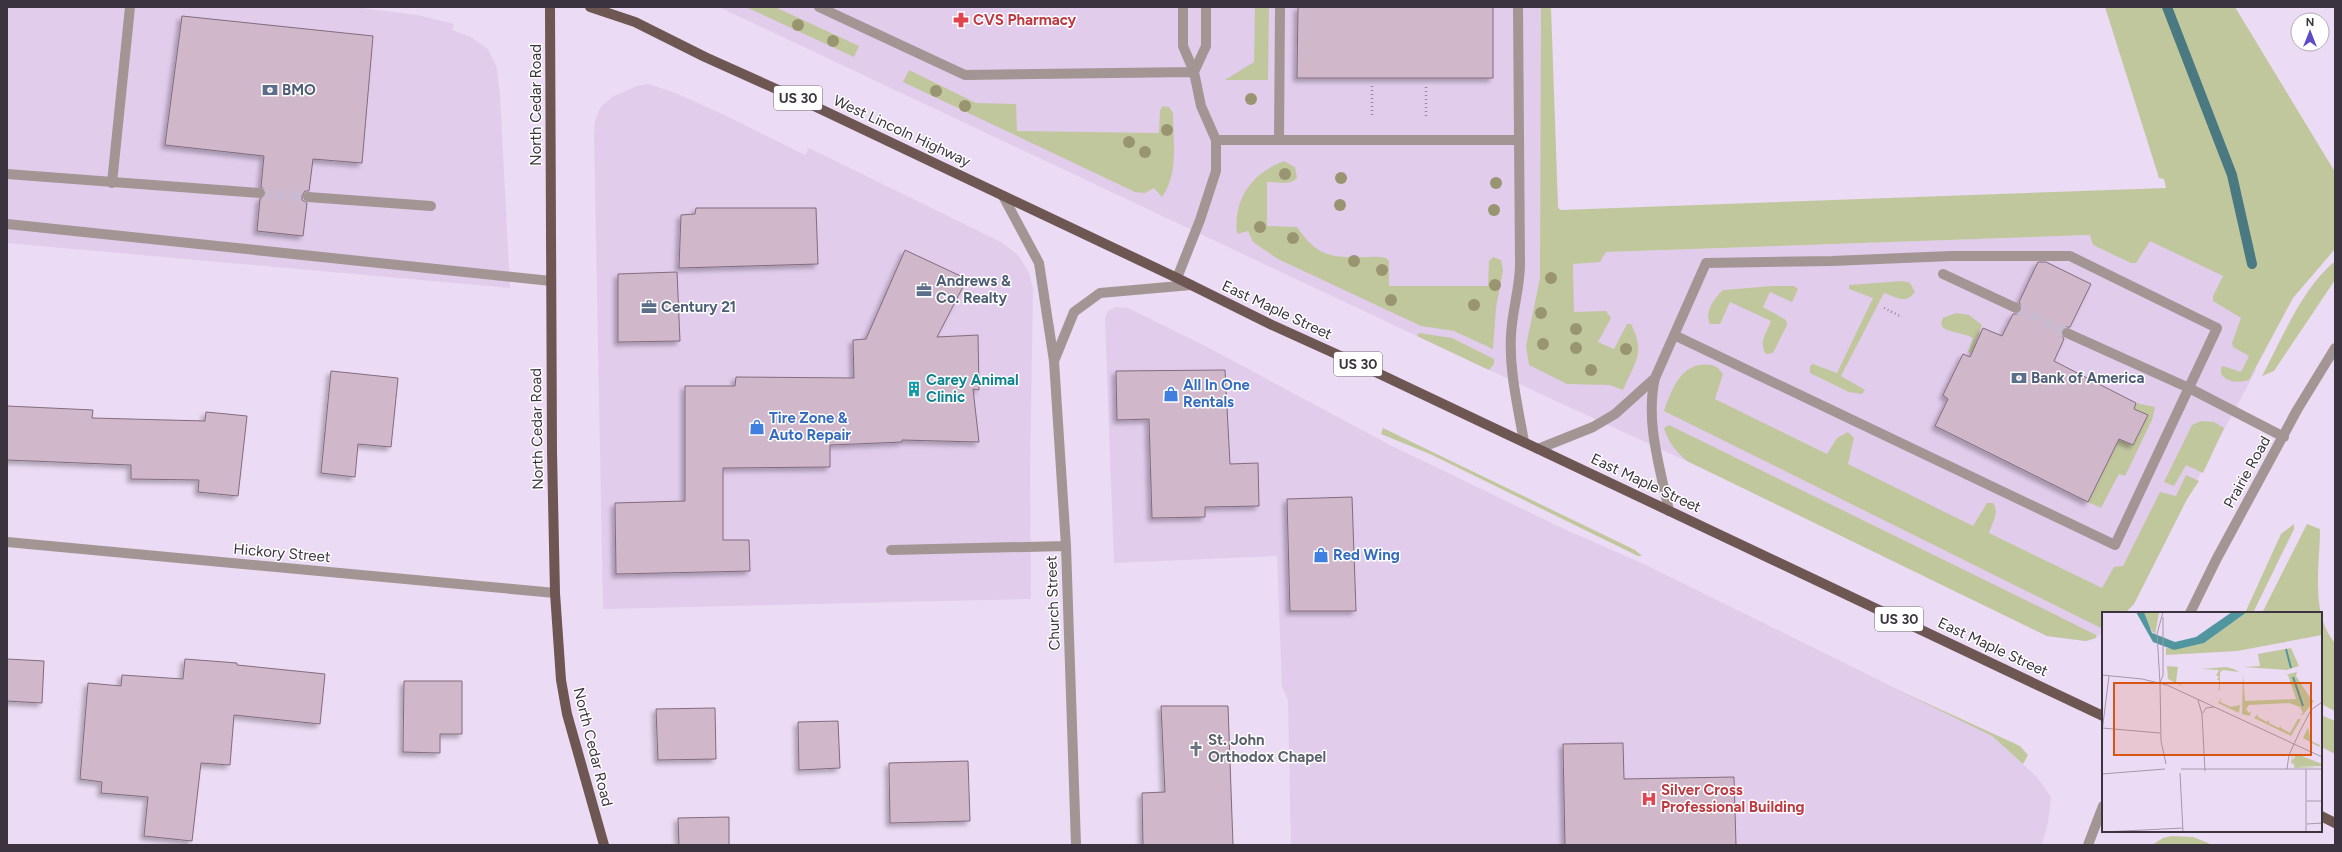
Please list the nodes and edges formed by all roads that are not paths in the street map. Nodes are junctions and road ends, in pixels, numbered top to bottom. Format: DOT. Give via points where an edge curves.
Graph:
graph roads {
  1 [pos="130,7"];
  2 [pos="550,7"];
  3 [pos="590,7"];
  4 [pos="819,7"];
  5 [pos="1183,7"];
  6 [pos="1206,7"];
  7 [pos="1280,7"];
  8 [pos="1518,7"];
  9 [pos="1194,72"];
  10 [pos="1216,140"];
  11 [pos="1279,140"];
  12 [pos="1518,140"];
  13 [pos="7,174"];
  14 [pos="112,183"];
  15 [pos="260,193"];
  16 [pos="1004,196"];
  17 [pos="308,197"];
  18 [pos="431,206"];
  19 [pos="7,224"];
  20 [pos="1944,274"];
  21 [pos="1177,278"];
  22 [pos="551,281"];
  23 [pos="1191,285"];
  24 [pos="2016,308"];
  25 [pos="2067,333"];
  26 [pos="1674,335"];
  27 [pos="2335,348"];
  28 [pos="1054,361"];
  29 [pos="1655,378"];
  30 [pos="2189,388"];
  31 [pos="2284,437"];
  32 [pos="1524,442"];
  33 [pos="1538,449"];
  34 [pos="1669,511"];
  35 [pos="7,542"];
  36 [pos="1066,546"];
  37 [pos="891,550"];
  38 [pos="555,593"];
  39 [pos="2190,612"];
  40 [pos="2102,716"];
  41 [pos="2102,809"];
  42 [pos="2322,816"];
  43 [pos="2335,823"];
  44 [pos="604,845"];
  45 [pos="1076,845"];
  46 [pos="2088,845"];
  1 -- 14 [label="street"];
  2 -- 22 [label="main road, North Cedar Road"];
  3 -- 16 [label="main road, West Lincoln Highway / US 30" via="635,22"];
  4 -- 9 [label="street" via="965,75"];
  5 -- 9 [label="street" via="1183,46"];
  6 -- 9 [label="street" via="1206,46"];
  7 -- 11 [label="street"];
  8 -- 12 [label="street"];
  9 -- 10 [label="street" via="1201,106"];
  10 -- 11 [label="street"];
  10 -- 21 [label="street" via="1216,171"];
  11 -- 12 [label="street"];
  12 -- 32 [label="street" via="1520,282 1513,319 1511,361"];
  13 -- 14 [label="street"];
  14 -- 15 [label="street"];
  16 -- 21 [label="main road, West Lincoln Highway / US 30"];
  16 -- 28 [label="street, Church Street" via="1039,263"];
  17 -- 18 [label="street"];
  19 -- 22 [label="street"];
  20 -- 24 [label="street"];
  21 -- 23 [label="main road, East Maple Street / US 30"];
  22 -- 38 [label="main road, North Cedar Road"];
  23 -- 28 [label="street" via="1100,293 1074,312"];
  23 -- 32 [label="main road, East Maple Street / US 30"];
  25 -- 30 [label="street"];
  26 -- 29 [label="street"];
  26 -- 30 [label="street" via="2115,545"];
  26 -- 30 [label="street" via="1706,263 1951,256 2070,256 2218,328"];
  27 -- 31 [label="street, Prairie Road"];
  28 -- 36 [label="street, Church Street"];
  29 -- 33 [label="street" via="1615,414 1593,427"];
  29 -- 34 [label="street" via="1651,411"];
  30 -- 31 [label="street"];
  31 -- 39 [label="street, Prairie Road" via="2216,560"];
  32 -- 33 [label="main road, East Maple Street / US 30"];
  33 -- 34 [label="main road, East Maple Street / US 30"];
  34 -- 40 [label="main road, East Maple Street / US 30"];
  35 -- 38 [label="street, Hickory Street"];
  36 -- 37 [label="street"];
  36 -- 45 [label="street, Church Street"];
  38 -- 44 [label="main road, North Cedar Road" via="561,680 567,714"];
  41 -- 46 [label="street"];
  42 -- 43 [label="main road"];
}
